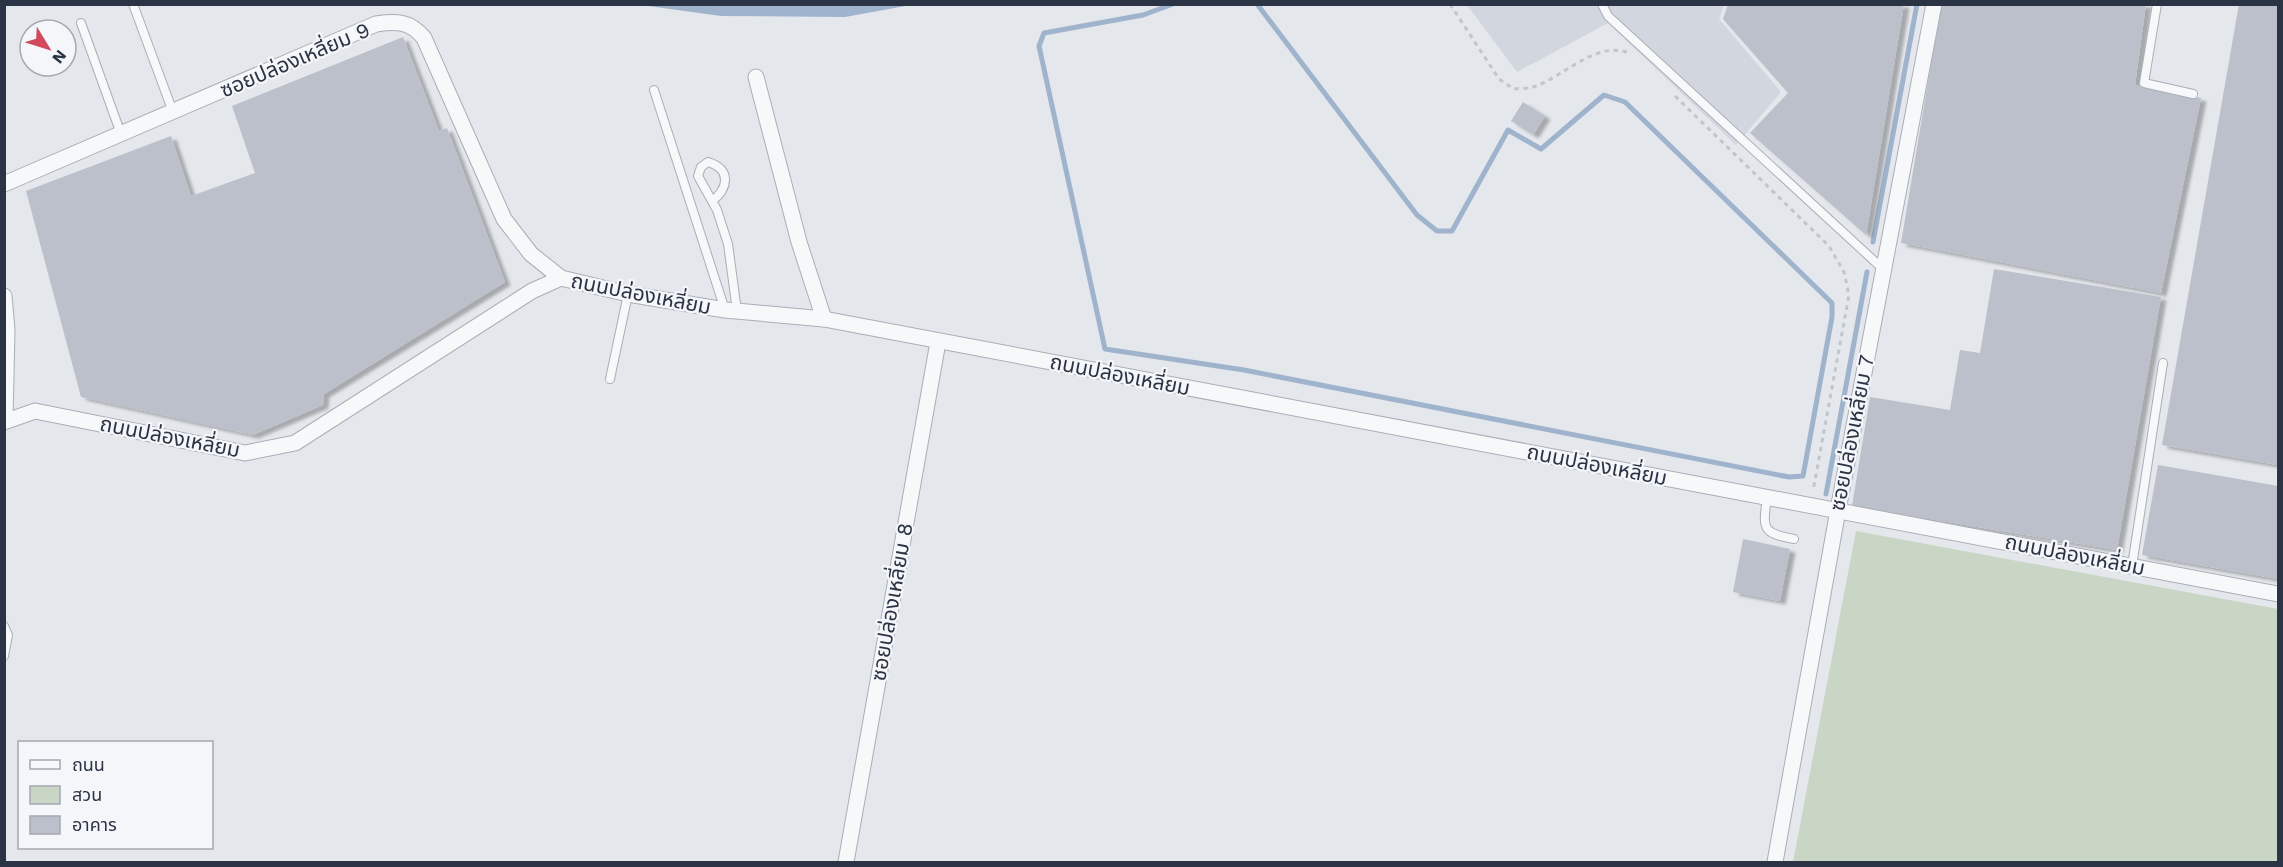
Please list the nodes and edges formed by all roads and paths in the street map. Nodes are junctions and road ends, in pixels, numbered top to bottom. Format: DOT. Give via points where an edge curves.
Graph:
graph roads {
  1 [pos="133,4"];
  2 [pos="1450,4"];
  3 [pos="1602,4"];
  4 [pos="1934,4"];
  5 [pos="2157,4"];
  6 [pos="81,23"];
  7 [pos="1632,54"];
  8 [pos="756,77"];
  9 [pos="654,90"];
  10 [pos="2193,94"];
  11 [pos="1675,96"];
  12 [pos="173,112"];
  13 [pos="121,134"];
  14 [pos="4,184"];
  15 [pos="712,201"];
  16 [pos="1883,269"];
  17 [pos="561,278"];
  18 [pos="628,294"];
  19 [pos="4,296"];
  20 [pos="731,310"];
  21 [pos="824,319"];
  22 [pos="938,342"];
  23 [pos="2163,363"];
  24 [pos="610,379"];
  25 [pos="5,422"];
  26 [pos="1767,497"];
  27 [pos="1811,505"];
  28 [pos="1838,510"];
  29 [pos="1794,539"];
  30 [pos="2132,566"];
  31 [pos="2278,594"];
  32 [pos="4,626"];
  33 [pos="4,656"];
  34 [pos="846,862"];
  35 [pos="1775,862"];
  1 -- 12 [label="lane"];
  2 -- 7 [label="path" via="1499,78 1514,89 1533,87 1604,51 1617,48"];
  3 -- 16 [label="lane" via="1608,16"];
  4 -- 16 [label="street, ซอยปล่องเหลี่ยม 7"];
  5 -- 10 [label="lane" via="2144,83"];
  6 -- 13 [label="lane"];
  8 -- 21 [label="street" via="799,242"];
  9 -- 20 [label="lane"];
  11 -- 27 [label="path" via="1829,246 1844,272 1849,295"];
  12 -- 13 [label="street, ซอยปล่องเหลี่ยม 9"];
  12 -- 17 [label="street, ซอยปล่องเหลี่ยม 9" via="376,24 407,23 424,38 504,219 531,254"];
  13 -- 14 [label="street, ซอยปล่องเหลี่ยม 9"];
  15 -- 15 [label="lane" via="698,176 708,162 722,170 727,182 725,190"];
  15 -- 20 [label="lane" via="728,244"];
  16 -- 28 [label="street, ซอยปล่องเหลี่ยม 7"];
  17 -- 18 [label="street, ถนนปล่องเหลี่ยม"];
  17 -- 25 [label="street, ถนนปล่องเหลี่ยม" via="532,291 295,443 245,453 35,411"];
  18 -- 20 [label="street, ถนนปล่องเหลี่ยม"];
  18 -- 24 [label="lane"];
  19 -- 25 [label="street"];
  20 -- 21 [label="street, ถนนปล่องเหลี่ยม"];
  21 -- 22 [label="street, ถนนปล่องเหลี่ยม"];
  22 -- 26 [label="street, ถนนปล่องเหลี่ยม"];
  22 -- 34 [label="street, ซอยปล่องเหลี่ยม 8"];
  23 -- 30 [label="lane"];
  26 -- 27 [label="street, ถนนปล่องเหลี่ยม"];
  26 -- 29 [label="lane" via="1763,522 1766,528 1772,535"];
  27 -- 28 [label="street, ถนนปล่องเหลี่ยม"];
  28 -- 30 [label="street, ถนนปล่องเหลี่ยม"];
  28 -- 35 [label="street, ซอยปล่องเหลี่ยม 7"];
  30 -- 31 [label="street, ถนนปล่องเหลี่ยม"];
  32 -- 33 [label="lane" via="8,635"];
}
